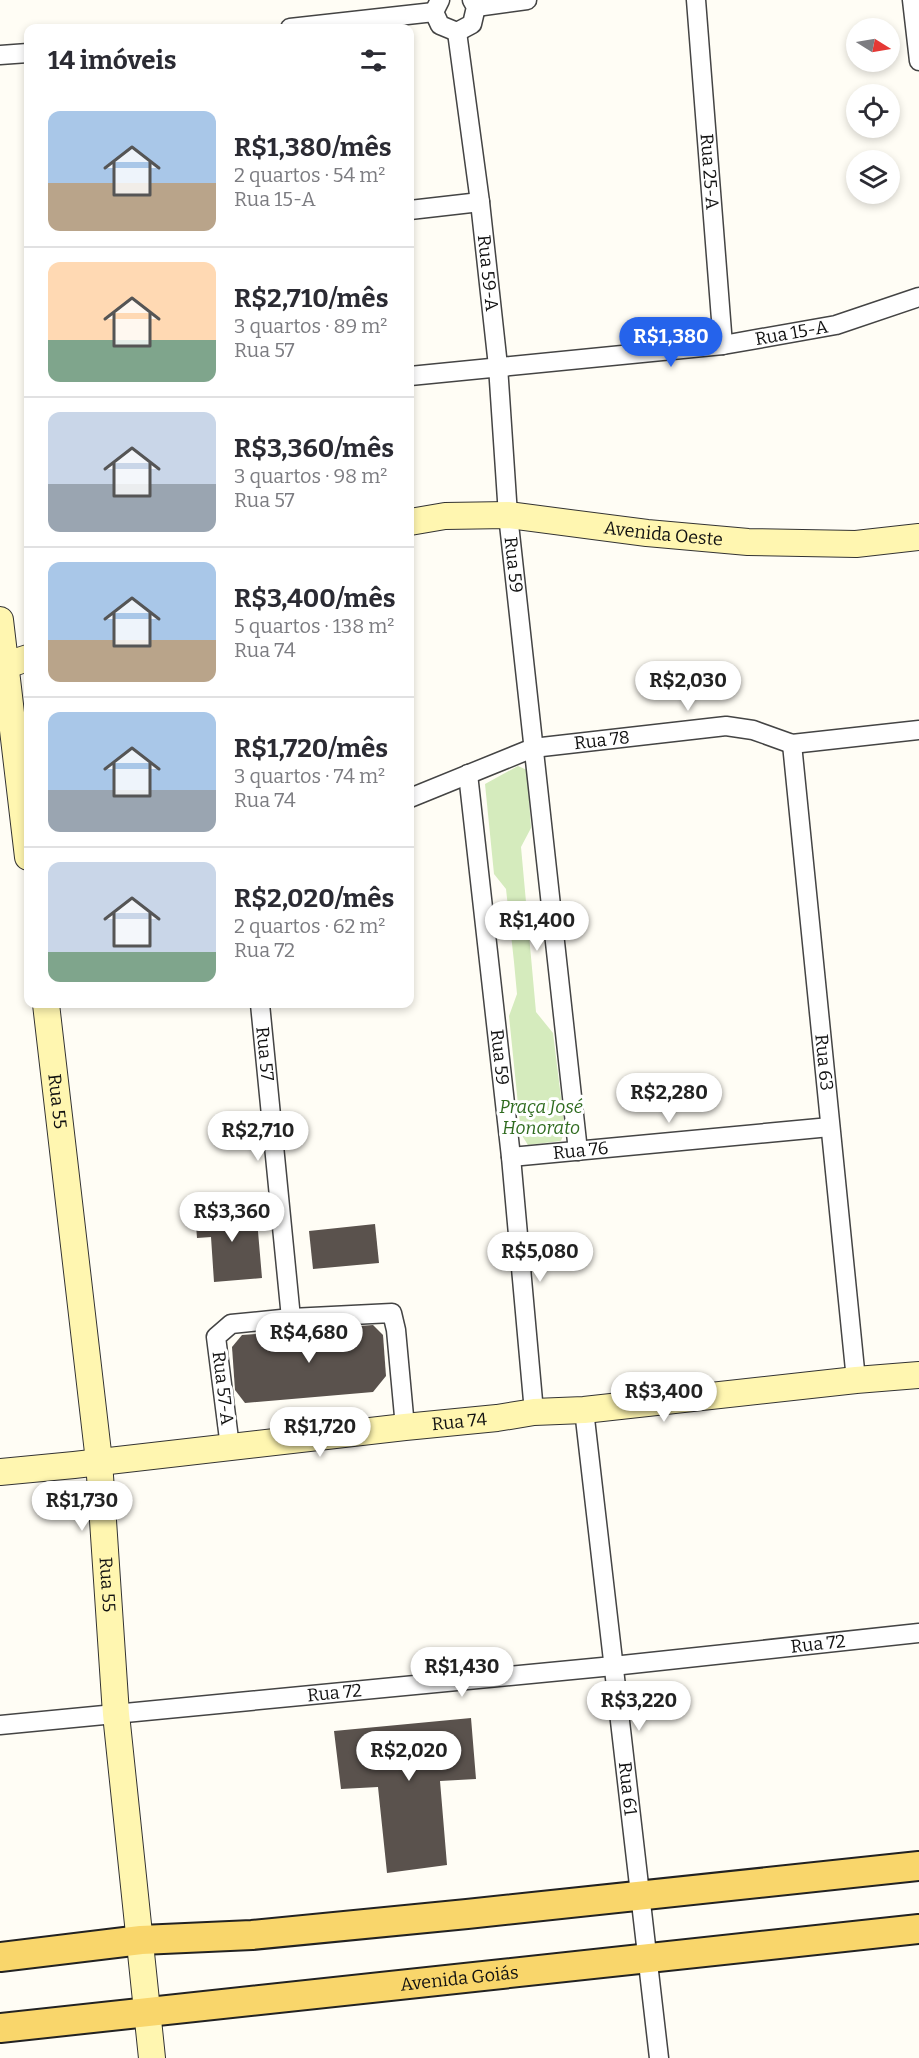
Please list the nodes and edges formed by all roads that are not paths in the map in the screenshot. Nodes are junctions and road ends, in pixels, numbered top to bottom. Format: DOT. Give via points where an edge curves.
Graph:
graph roads {
  1 [pos="528,0"];
  2 [pos="696,0"];
  3 [pos="912,0"];
  4 [pos="474,3"];
  5 [pos="437,6"];
  6 [pos="317,24"];
  7 [pos="457,32"];
  8 [pos="24,53"];
  9 [pos="0,55"];
  10 [pos="919,61"];
  11 [pos="480,202"];
  12 [pos="414,210"];
  13 [pos="919,297"];
  14 [pos="723,345"];
  15 [pos="498,366"];
  16 [pos="414,376"];
  17 [pos="508,515"];
  18 [pos="414,521"];
  19 [pos="919,537"];
  20 [pos="0,620"];
  21 [pos="24,659"];
  22 [pos="2,667"];
  23 [pos="919,730"];
  24 [pos="792,744"];
  25 [pos="533,748"];
  26 [pos="468,774"];
  27 [pos="414,796"];
  28 [pos="24,828"];
  29 [pos="46,1008"];
  30 [pos="260,1008"];
  31 [pos="830,1127"];
  32 [pos="578,1151"];
  33 [pos="511,1157"];
  34 [pos="291,1318"];
  35 [pos="919,1375"];
  36 [pos="856,1380"];
  37 [pos="584,1410"];
  38 [pos="534,1412"];
  39 [pos="405,1427"];
  40 [pos="230,1447"];
  41 [pos="99,1461"];
  42 [pos="0,1472"];
  43 [pos="919,1633"];
  44 [pos="613,1666"];
  45 [pos="116,1714"];
  46 [pos="0,1725"];
  47 [pos="919,1866"];
  48 [pos="639,1896"];
  49 [pos="919,1929"];
  50 [pos="141,1940"];
  51 [pos="0,1957"];
  52 [pos="648,1957"];
  53 [pos="148,2013"];
  54 [pos="0,2028"];
  55 [pos="152,2058"];
  56 [pos="658,2058"];
  1 -- 4 [label="street"];
  2 -- 14 [label="street, Rua 25-A"];
  3 -- 10 [label="street"];
  4 -- 7 [label="street" via="472,24"];
  5 -- 6 [label="street"];
  5 -- 7 [label="street" via="440,25"];
  7 -- 11 [label="street, Rua 59-A"];
  8 -- 9 [label="street"];
  11 -- 12 [label="street"];
  11 -- 15 [label="street, Rua 59-A"];
  13 -- 14 [label="street, Rua 15-A" via="836,325"];
  14 -- 15 [label="street, Rua 15-A"];
  15 -- 16 [label="street, Rua 15-A"];
  15 -- 17 [label="street, Rua 59-A"];
  17 -- 18 [label="street, Avenida Oeste" via="445,516"];
  17 -- 19 [label="street, Avenida Oeste" via="748,542 856,544"];
  17 -- 25 [label="street, Rua 59"];
  20 -- 22 [label="street"];
  21 -- 22 [label="street"];
  22 -- 28 [label="street"];
  23 -- 24 [label="street, Rua 78"];
  24 -- 25 [label="street, Rua 78" via="753,730 726,726"];
  24 -- 31 [label="street, Rua 63"];
  25 -- 26 [label="street, Rua 78"];
  25 -- 32 [label="street, Rua 59"];
  26 -- 27 [label="street, Rua 78"];
  26 -- 33 [label="street, Rua 59"];
  29 -- 41 [label="street, Rua 55"];
  30 -- 34 [label="street, Rua 57"];
  31 -- 32 [label="street, Rua 76"];
  31 -- 36 [label="street, Rua 63"];
  32 -- 33 [label="street, Rua 76"];
  33 -- 38 [label="street, Rua 59"];
  34 -- 39 [label="street, Rua 57-A" via="392,1313"];
  34 -- 40 [label="street, Rua 57-A" via="231,1324 216,1337"];
  35 -- 36 [label="street, Rua 74"];
  36 -- 37 [label="street, Rua 74"];
  37 -- 38 [label="street, Rua 74"];
  37 -- 44 [label="street, Rua 61"];
  38 -- 39 [label="street, Rua 74"];
  39 -- 40 [label="street, Rua 74"];
  40 -- 41 [label="street, Rua 74"];
  41 -- 42 [label="street, Rua 74"];
  41 -- 45 [label="street, Rua 55"];
  43 -- 44 [label="street, Rua 72"];
  44 -- 45 [label="street, Rua 72"];
  44 -- 48 [label="street, Rua 61"];
  45 -- 46 [label="street, Rua 72"];
  45 -- 50 [label="street, Rua 55"];
  47 -- 48 [label="main road"];
  48 -- 50 [label="main road" via="252,1935"];
  48 -- 52 [label="street, Rua 61"];
  49 -- 52 [label="main road, Avenida Goiás"];
  50 -- 51 [label="main road"];
  50 -- 53 [label="street, Rua 55"];
  52 -- 53 [label="main road, Avenida Goiás"];
  52 -- 56 [label="street, Rua 61"];
  53 -- 54 [label="main road, Avenida Goiás"];
  53 -- 55 [label="street, Rua 55"];
}
